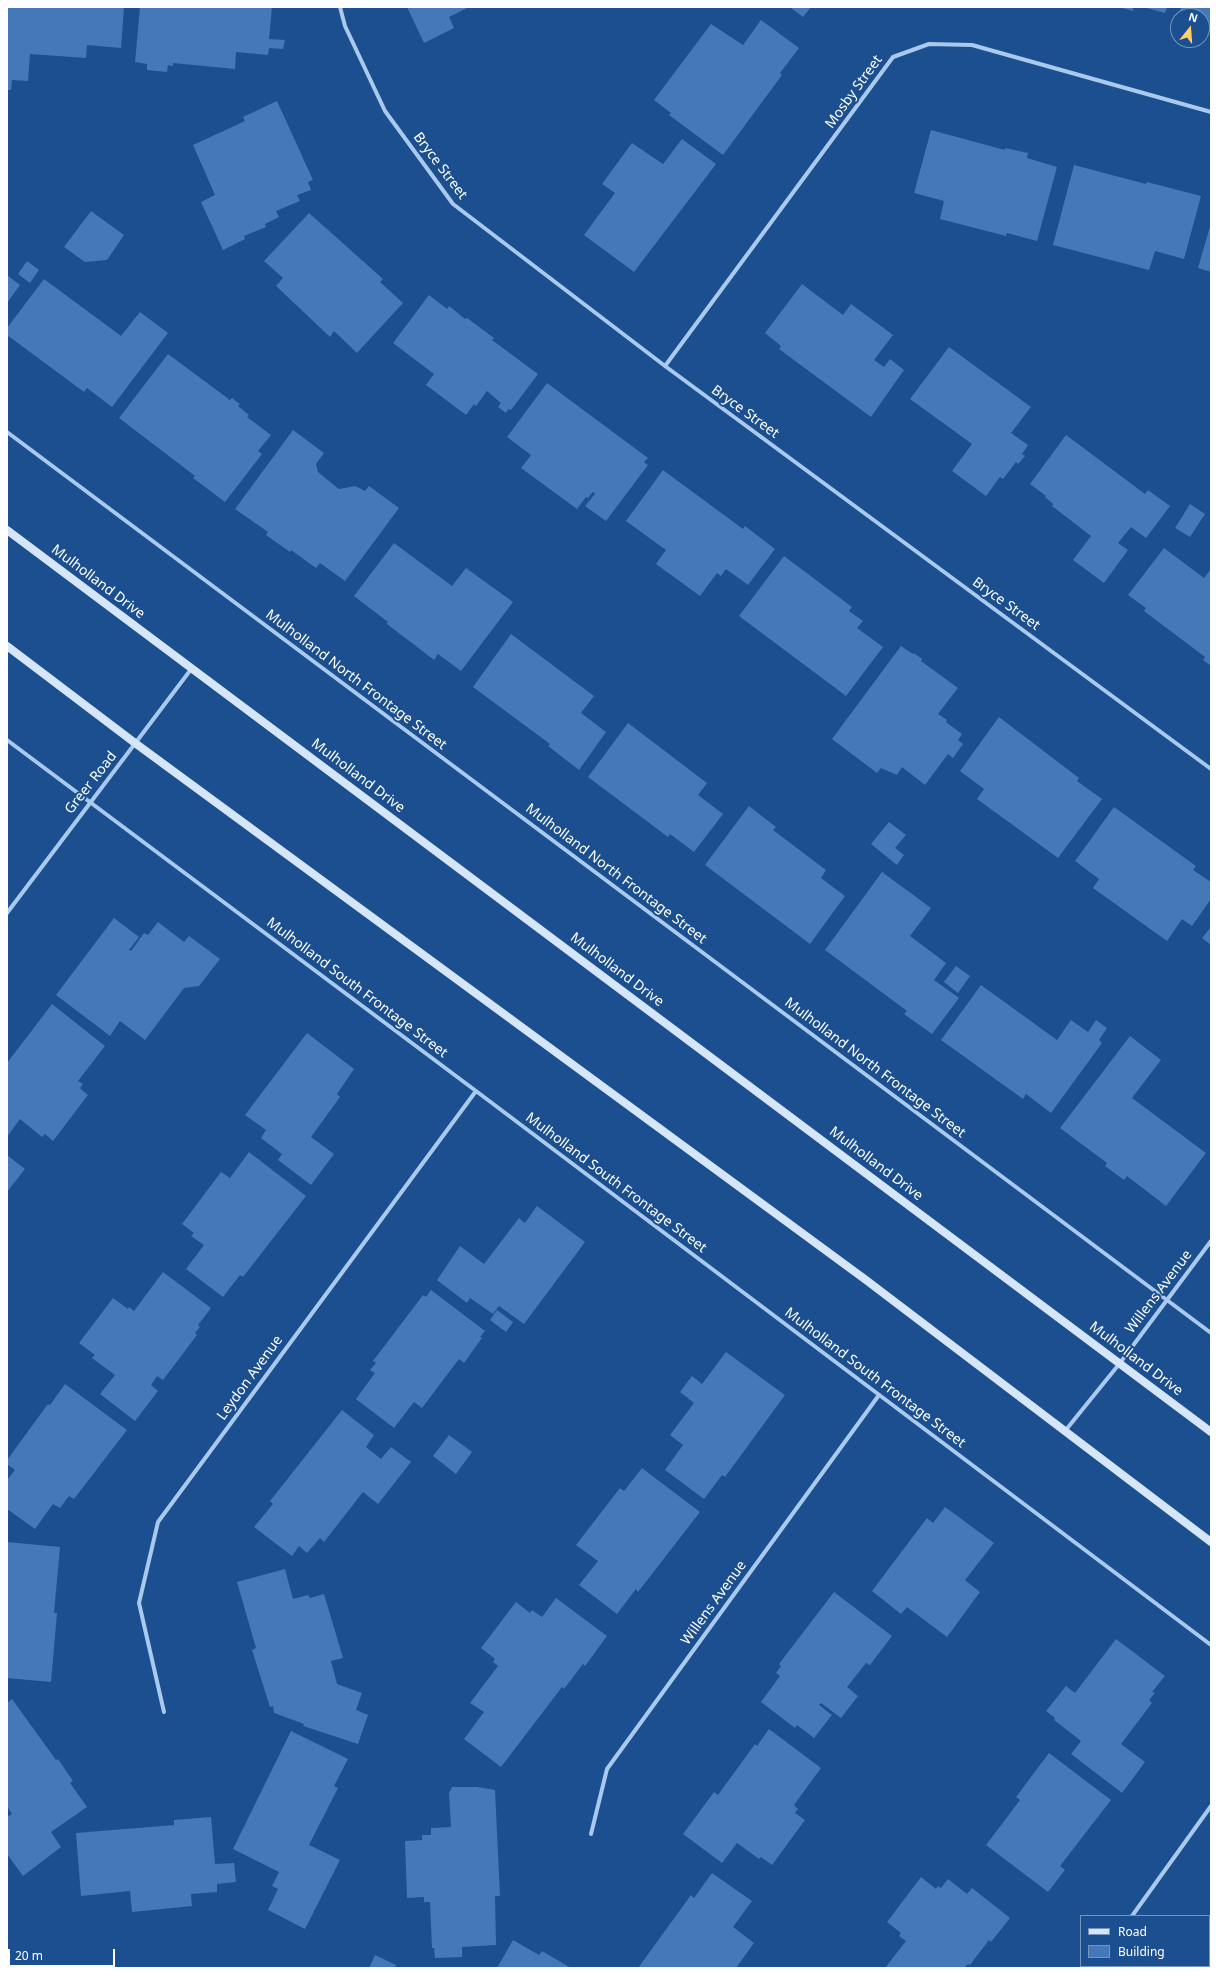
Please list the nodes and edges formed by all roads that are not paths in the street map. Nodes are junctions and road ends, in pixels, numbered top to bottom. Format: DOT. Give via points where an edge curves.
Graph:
graph roads {
  1 [pos="340,7"];
  2 [pos="1211,112"];
  3 [pos="665,366"];
  4 [pos="7,432"];
  5 [pos="7,530"];
  6 [pos="7,646"];
  7 [pos="192,668"];
  8 [pos="7,740"];
  9 [pos="135,743"];
  10 [pos="1211,769"];
  11 [pos="90,801"];
  12 [pos="7,913"];
  13 [pos="476,1090"];
  14 [pos="1211,1241"];
  15 [pos="1166,1299"];
  16 [pos="1211,1333"];
  17 [pos="1120,1363"];
  18 [pos="879,1395"];
  19 [pos="1065,1431"];
  20 [pos="1211,1432"];
  21 [pos="1211,1542"];
  22 [pos="1211,1645"];
  23 [pos="164,1712"];
  24 [pos="1211,1806"];
  25 [pos="591,1834"];
  26 [pos="1133,1915"];
  1 -- 3 [label="street, Bryce Street" via="345,26 385,111 453,204"];
  2 -- 3 [label="street, Mosby Street" via="972,45 929,44 893,57"];
  3 -- 10 [label="street, Bryce Street"];
  4 -- 15 [label="street, Mulholland North Frontage Street"];
  5 -- 7 [label="main road, Mulholland Drive"];
  6 -- 9 [label="main road"];
  7 -- 9 [label="street, Greer Road"];
  7 -- 17 [label="main road, Mulholland Drive"];
  8 -- 11 [label="street, Mulholland South Frontage Street"];
  9 -- 11 [label="street, Greer Road"];
  9 -- 19 [label="main road" via="866,1280"];
  11 -- 12 [label="street, Greer Road"];
  11 -- 13 [label="street, Mulholland South Frontage Street"];
  13 -- 18 [label="street, Mulholland South Frontage Street"];
  13 -- 23 [label="street, Leydon Avenue" via="158,1522 139,1603"];
  14 -- 15 [label="street, Willens Avenue"];
  15 -- 16 [label="street, Mulholland North Frontage Street"];
  15 -- 17 [label="street, Willens Avenue"];
  17 -- 19 [label="street, Willens Avenue"];
  17 -- 20 [label="main road, Mulholland Drive"];
  18 -- 22 [label="street, Mulholland South Frontage Street"];
  18 -- 25 [label="street, Willens Avenue" via="607,1769"];
  19 -- 21 [label="main road"];
  24 -- 26 [label="street"];
}
